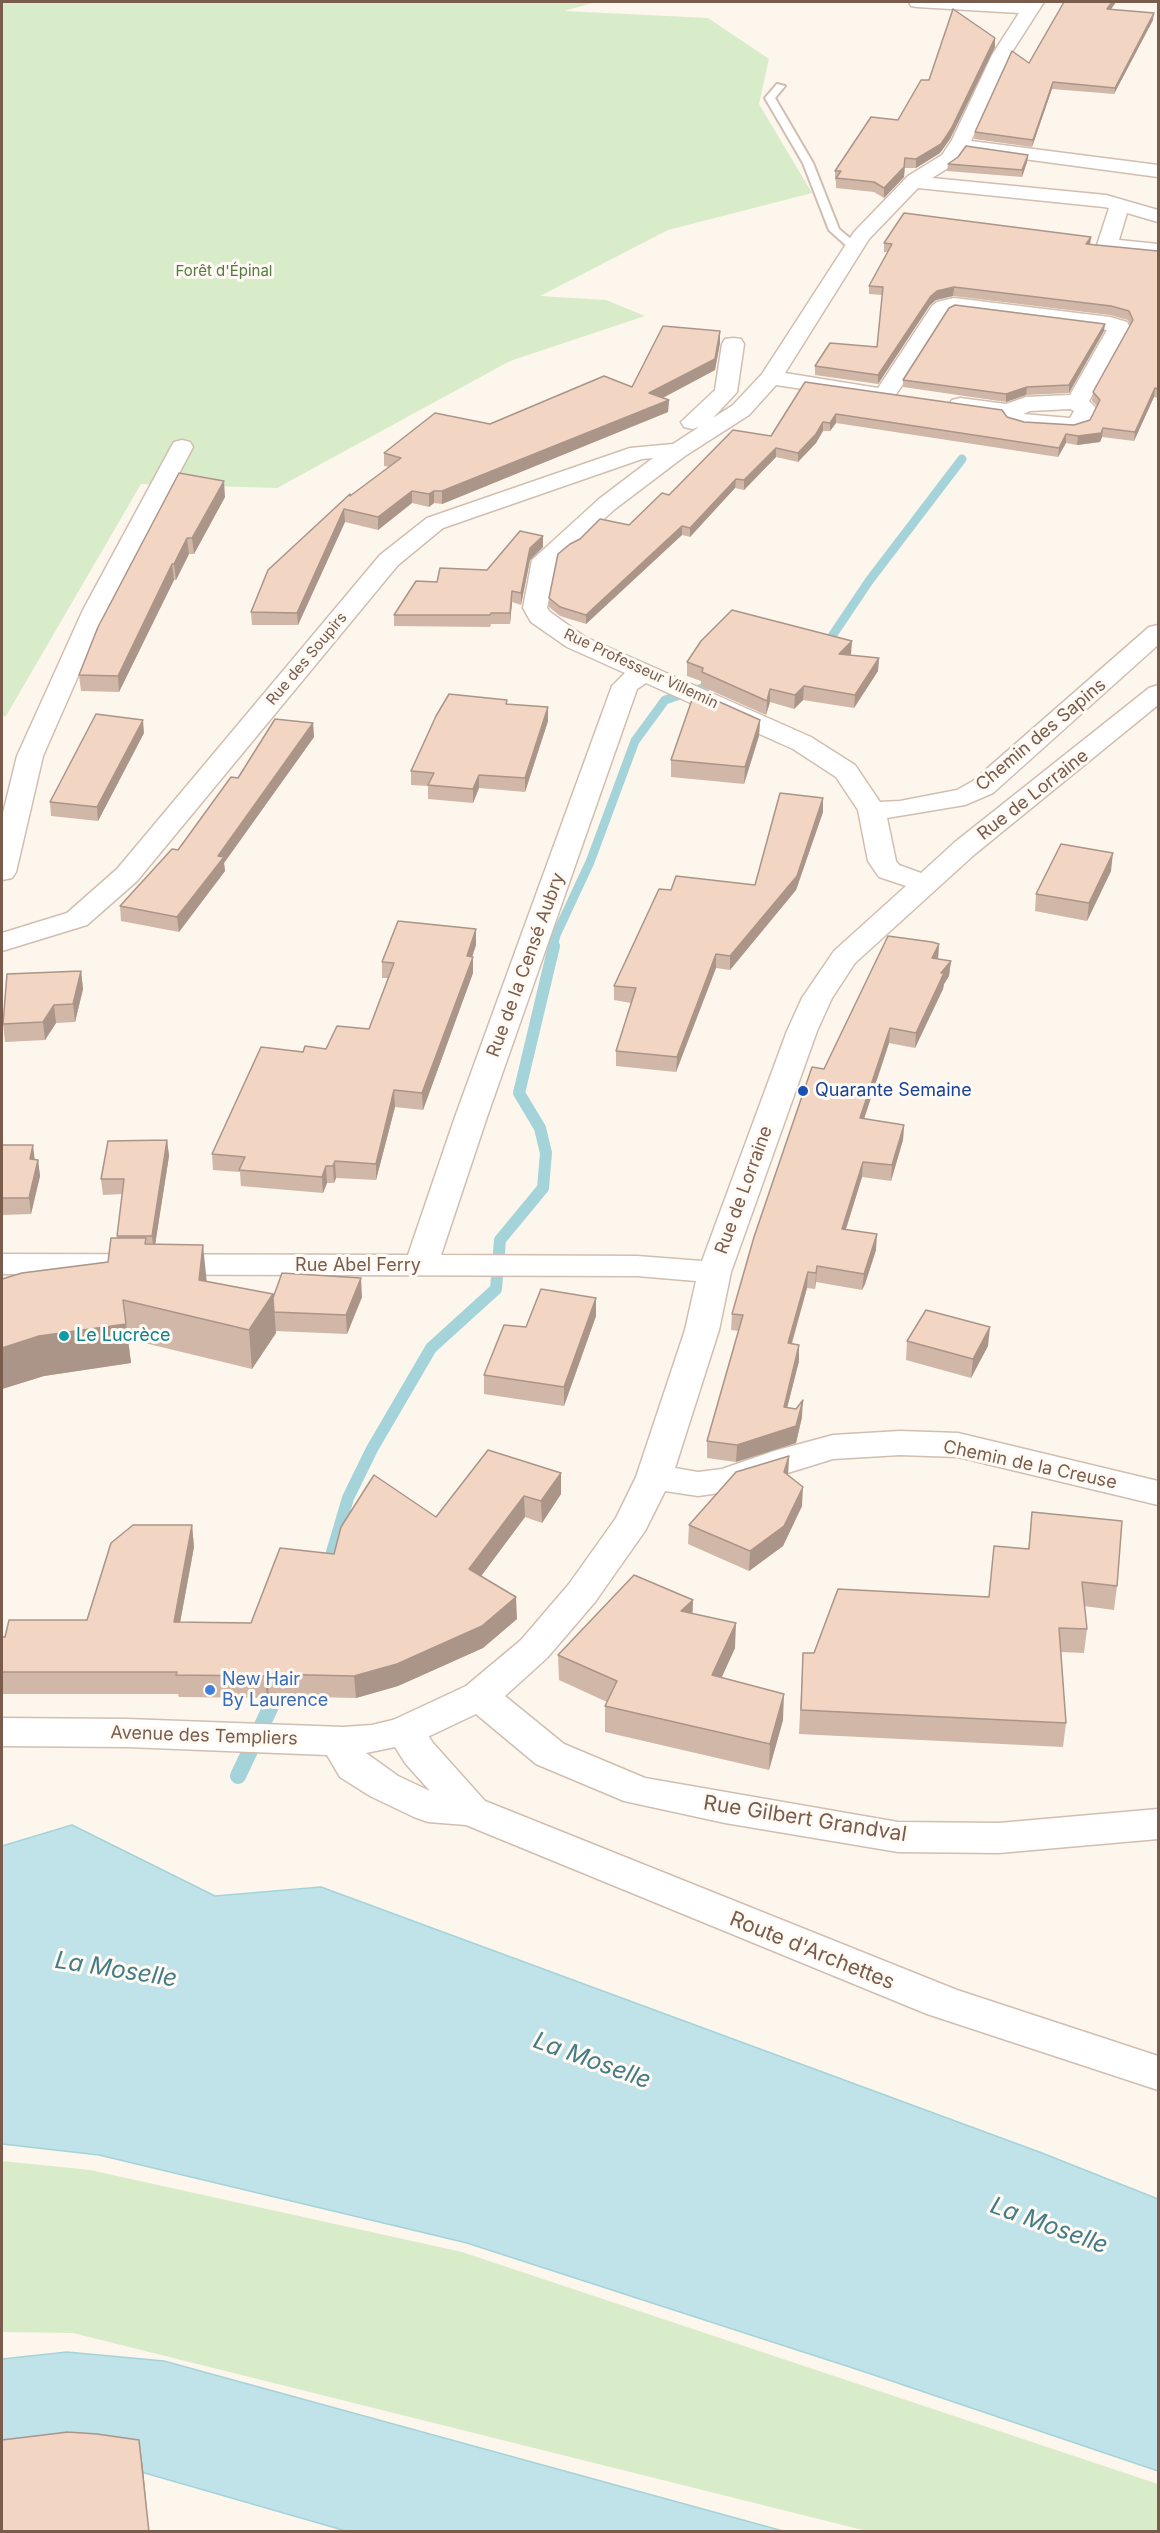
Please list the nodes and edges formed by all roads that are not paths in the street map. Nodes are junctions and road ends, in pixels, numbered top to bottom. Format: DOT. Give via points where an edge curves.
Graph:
graph roads {
  1 [pos="917,2"];
  2 [pos="1033,5"];
  3 [pos="780,87"];
  4 [pos="959,145"];
  5 [pos="1158,171"];
  6 [pos="914,182"];
  7 [pos="1120,205"];
  8 [pos="1158,216"];
  9 [pos="854,247"];
  10 [pos="1158,250"];
  11 [pos="733,344"];
  12 [pos="771,378"];
  13 [pos="940,402"];
  14 [pos="182,447"];
  15 [pos="670,451"];
  16 [pos="1158,632"];
  17 [pos="643,672"];
  18 [pos="1158,693"];
  19 [pos="872,810"];
  20 [pos="2,872"];
  21 [pos="927,884"];
  22 [pos="2,942"];
  23 [pos="2,1264"];
  24 [pos="421,1266"];
  25 [pos="714,1272"];
  26 [pos="654,1477"];
  27 [pos="1158,1493"];
  28 [pos="480,1696"];
  29 [pos="405,1731"];
  30 [pos="2,1732"];
  31 [pos="343,1741"];
  32 [pos="471,1811"];
  33 [pos="1158,1824"];
  34 [pos="1158,2073"];
  1 -- 2 [label="street"];
  2 -- 4 [label="street" via="1002,54"];
  3 -- 9 [label="lane" via="770,98 808,163 834,230"];
  4 -- 5 [label="street"];
  4 -- 6 [label="street" via="949,159"];
  6 -- 7 [label="street"];
  6 -- 9 [label="street"];
  7 -- 8 [label="street"];
  7 -- 10 [label="street" via="1107,245"];
  9 -- 12 [label="street"];
  11 -- 15 [label="street" via="726,393 707,412 666,439"];
  12 -- 13 [label="street" via="896,396 939,310 954,304 1119,327 1077,403 1026,404 1013,412"];
  12 -- 15 [label="street" via="741,410"];
  14 -- 20 [label="street" via="95,610 30,756"];
  15 -- 17 [label="street, Rue Professeur Villemin" via="544,560 536,599 535,609 540,617 576,642"];
  15 -- 22 [label="street, Rue des Soupirs" via="638,453 435,523 389,560 127,875 77,919"];
  16 -- 19 [label="street, Chemin des Sapins" via="982,788 965,797"];
  17 -- 19 [label="street, Rue Professeur Villemin" via="802,743 846,771"];
  17 -- 24 [label="street, Rue de la Censé Aubry" via="625,686"];
  18 -- 21 [label="street, Rue de Lorraine" via="965,848"];
  19 -- 21 [label="street, Rue Professeur Villemin" via="882,861 889,871"];
  21 -- 25 [label="street, Rue de Lorraine" via="844,957 817,998"];
  23 -- 24 [label="street, Rue Abel Ferry"];
  24 -- 25 [label="street, Rue Abel Ferry" via="637,1266"];
  25 -- 26 [label="street, Rue de Lorraine" via="702,1330"];
  26 -- 27 [label="street, Chemin de la Creuse" via="698,1484 726,1480 833,1447 900,1443 958,1445"];
  26 -- 28 [label="street, Rue de Lorraine" via="632,1522 582,1593 534,1649"];
  28 -- 29 [label="street, Rue de Lorraine"];
  28 -- 33 [label="street, Rue Gilbert Grandval" via="550,1754 638,1791 725,1808 898,1837 999,1838"];
  29 -- 31 [label="street, Avenue des Templiers"];
  29 -- 32 [label="street, Route d'Archettes" via="419,1753"];
  30 -- 31 [label="street, Avenue des Templiers"];
  31 -- 32 [label="street, Route d'Archettes" via="354,1767 384,1786 428,1806"];
  32 -- 34 [label="street, Route d'Archettes" via="942,2002"];
}
